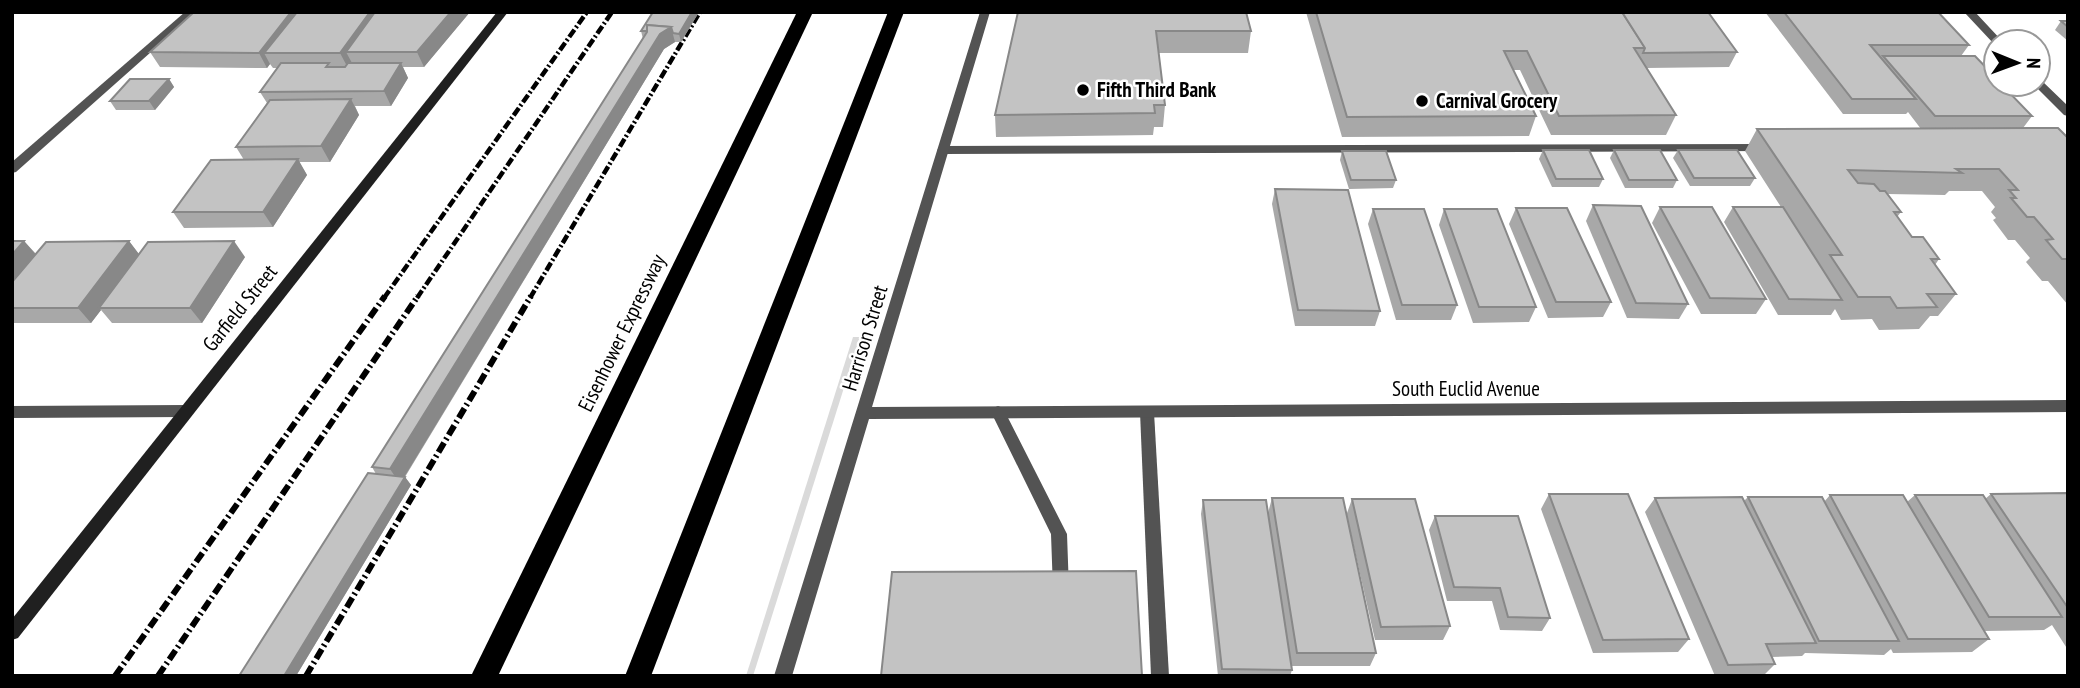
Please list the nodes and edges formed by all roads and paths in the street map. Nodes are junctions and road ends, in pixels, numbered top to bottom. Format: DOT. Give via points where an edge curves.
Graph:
graph roads {
  1 [pos="191,12"];
  2 [pos="503,12"];
  3 [pos="804,12"];
  4 [pos="895,12"];
  5 [pos="985,12"];
  6 [pos="1969,12"];
  7 [pos="1984,28"];
  8 [pos="2052,97"];
  9 [pos="2068,113"];
  10 [pos="1783,148"];
  11 [pos="943,150"];
  12 [pos="12,157"];
  13 [pos="26,157"];
  14 [pos="12,169"];
  15 [pos="2068,406"];
  16 [pos="185,411"];
  17 [pos="12,412"];
  18 [pos="998,412"];
  19 [pos="1147,412"];
  20 [pos="865,413"];
  21 [pos="1062,611"];
  22 [pos="12,632"];
  23 [pos="484,676"];
  24 [pos="638,676"];
  25 [pos="783,676"];
  26 [pos="1160,676"];
  1 -- 13 [label="street"];
  2 -- 16 [label="street, Garfield Street"];
  3 -- 23 [label="highway, Eisenhower Expressway"];
  4 -- 24 [label="highway"];
  5 -- 11 [label="street, Harrison Street"];
  6 -- 7 [label="street"];
  8 -- 9 [label="street"];
  10 -- 11 [label="street"];
  11 -- 20 [label="street, Harrison Street"];
  12 -- 13 [label="street"];
  13 -- 14 [label="street"];
  15 -- 19 [label="street, South Euclid Avenue"];
  16 -- 17 [label="street"];
  16 -- 22 [label="street, Garfield Street"];
  18 -- 19 [label="street, South Euclid Avenue"];
  18 -- 20 [label="street, South Euclid Avenue"];
  18 -- 21 [label="street" via="1059,534"];
  19 -- 26 [label="street"];
  20 -- 25 [label="street, Harrison Street"];
}
